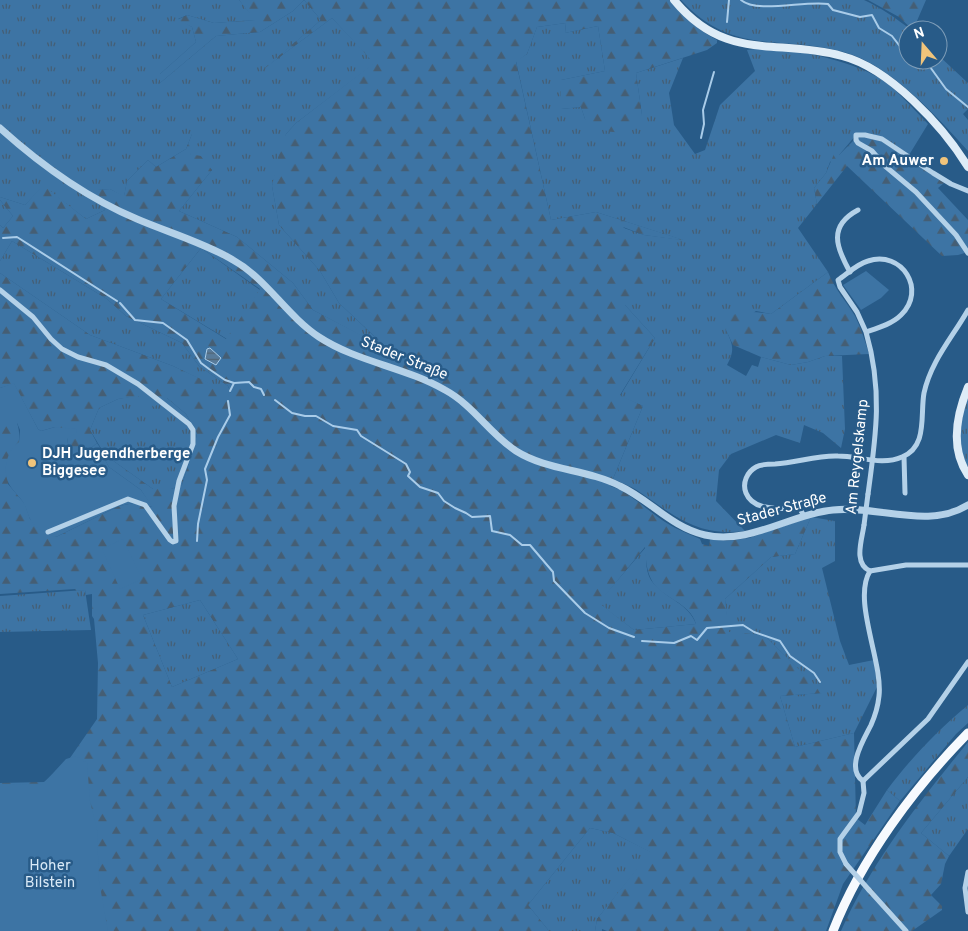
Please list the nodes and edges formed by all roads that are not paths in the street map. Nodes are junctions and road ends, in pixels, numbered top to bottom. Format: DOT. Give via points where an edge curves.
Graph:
graph roads {
  1 [pos="674,0"];
  2 [pos="0,128"];
  3 [pos="968,167"];
  4 [pos="968,191"];
  5 [pos="858,210"];
  6 [pos="968,253"];
  7 [pos="850,272"];
  8 [pos="0,290"];
  9 [pos="968,310"];
  10 [pos="866,332"];
  11 [pos="968,387"];
  12 [pos="904,457"];
  13 [pos="873,460"];
  14 [pos="968,475"];
  15 [pos="905,493"];
  16 [pos="968,504"];
  17 [pos="804,516"];
  18 [pos="48,532"];
  19 [pos="968,565"];
  20 [pos="870,571"];
  21 [pos="968,662"];
  22 [pos="968,733"];
  23 [pos="863,781"];
  24 [pos="968,872"];
  25 [pos="968,912"];
  26 [pos="833,931"];
  27 [pos="906,931"];
  1 -- 3 [label="main road" via="702,26 726,38 762,47 826,52 868,66 924,112"];
  2 -- 17 [label="street, Stader Straße" via="56,174 91,196 243,266 319,337 348,352 446,390 469,407 506,444 525,456 612,482 629,490 675,523 707,535 748,534"];
  4 -- 6 [label="street" via="933,174 882,139 856,135 858,143 872,151 916,192 956,235"];
  5 -- 7 [label="street" via="845,219 838,232 837,243"];
  7 -- 10 [label="street, Am Reygelskamp" via="838,283"];
  7 -- 10 [label="street" via="869,260 882,259 894,261 902,267 910,280 912,296 906,310 895,320"];
  8 -- 18 [label="street" via="33,317 62,349 106,365 138,384 193,430 193,444 179,481 174,506 176,541 170,540 145,505 128,499"];
  9 -- 12 [label="street" via="930,374 919,437 913,450"];
  10 -- 13 [label="street, Am Reygelskamp" via="878,390"];
  11 -- 14 [label="main road" via="956,434 957,452"];
  12 -- 13 [label="street"];
  12 -- 15 [label="street"];
  13 -- 17 [label="street" via="838,456 756,466 749,473 744,487 751,501 761,507 800,509"];
  13 -- 20 [label="street, Am Reygelskamp, bridge" via="859,556 863,566"];
  16 -- 17 [label="street, Stader Straße" via="947,515 932,517 854,509"];
  19 -- 20 [label="street" via="906,565"];
  20 -- 23 [label="street" via="865,582 866,604 880,694 857,756 856,772"];
  21 -- 23 [label="street" via="928,719"];
  22 -- 26 [label="main road" via="926,780 877,847 851,890"];
  23 -- 27 [label="street, bridge" via="859,813 840,839 840,852 846,864"];
  24 -- 25 [label="street" via="965,888"];
}
